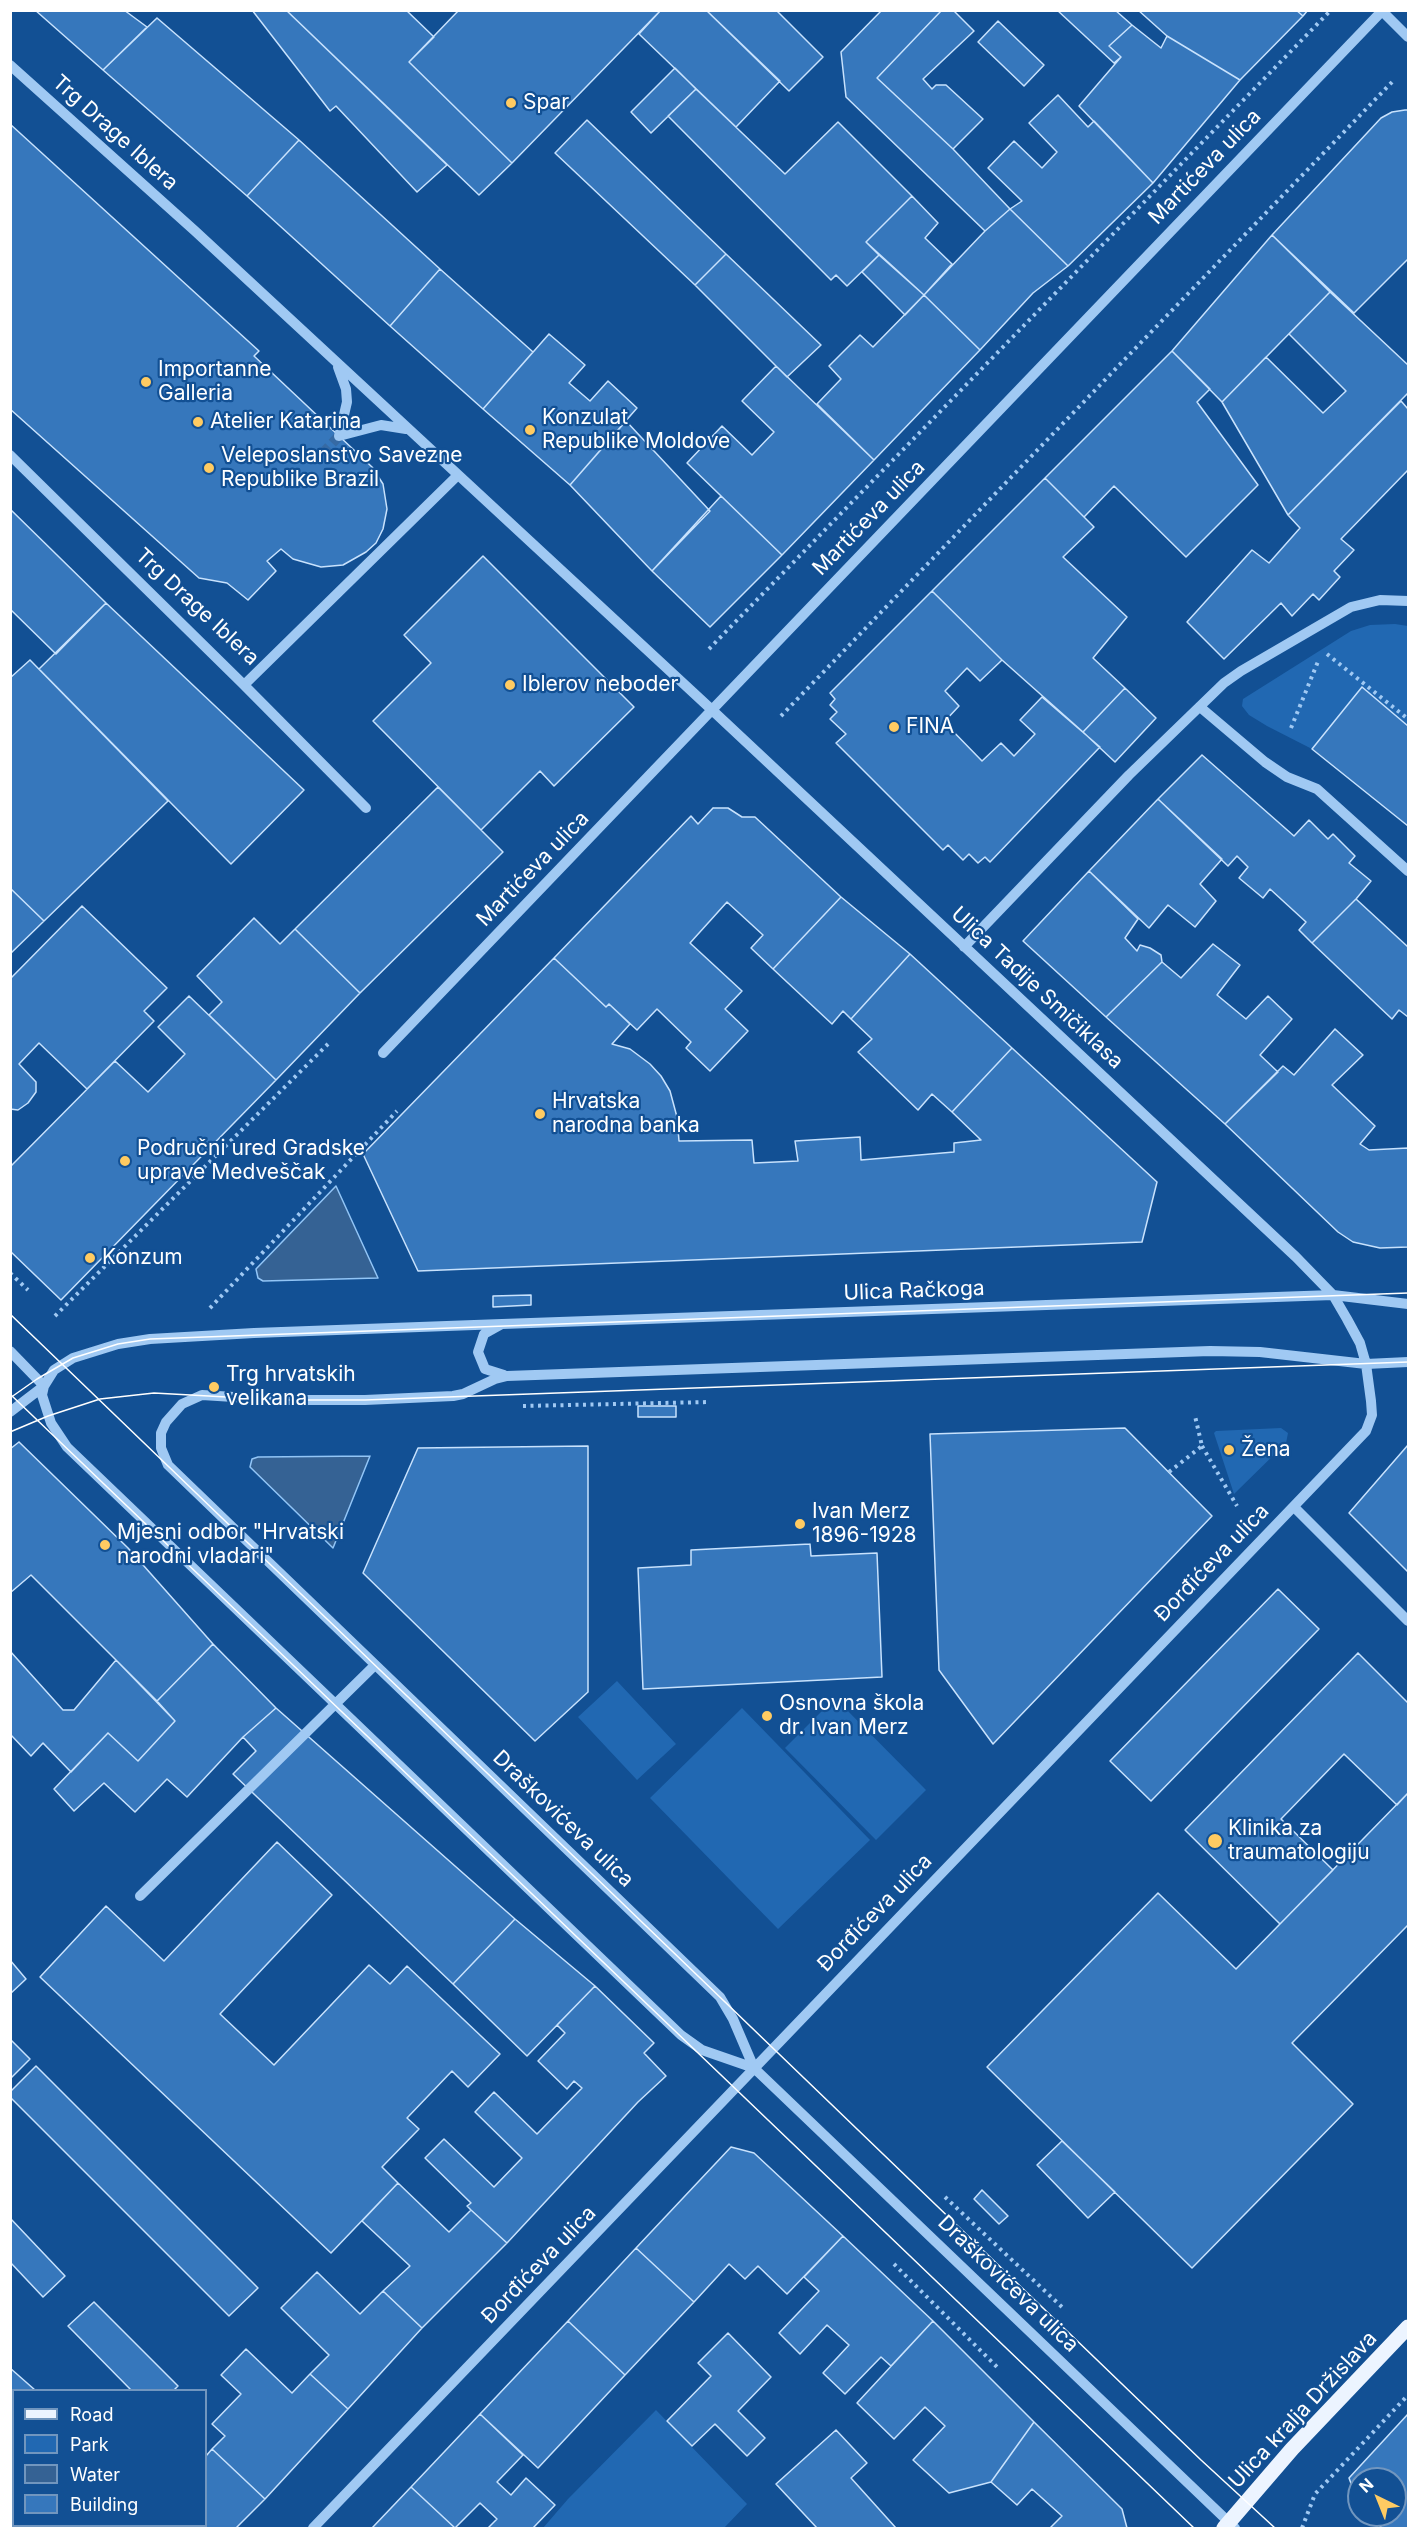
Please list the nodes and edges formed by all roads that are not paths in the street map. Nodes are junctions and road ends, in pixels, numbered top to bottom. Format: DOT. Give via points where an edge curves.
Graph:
graph roads {
  1 [pos="1382,11"];
  2 [pos="1408,37"];
  3 [pos="10,65"];
  4 [pos="335,361"];
  5 [pos="409,430"];
  6 [pos="10,455"];
  7 [pos="458,475"];
  8 [pos="1408,601"];
  9 [pos="244,685"];
  10 [pos="1200,707"];
  11 [pos="712,710"];
  12 [pos="366,808"];
  13 [pos="1408,871"];
  14 [pos="964,946"];
  15 [pos="383,1053"];
  16 [pos="1333,1296"];
  17 [pos="1408,1304"];
  18 [pos="502,1324"];
  19 [pos="10,1351"];
  20 [pos="1408,1362"];
  21 [pos="1366,1364"];
  22 [pos="507,1376"];
  23 [pos="44,1386"];
  24 [pos="10,1412"];
  25 [pos="1294,1507"];
  26 [pos="1408,1621"];
  27 [pos="375,1665"];
  28 [pos="336,1705"];
  29 [pos="140,1896"];
  30 [pos="754,2068"];
  31 [pos="1408,2327"];
  32 [pos="1229,2527"];
  33 [pos="314,2529"];
  1 -- 2 [label="street"];
  1 -- 11 [label="street, Martićeva ulica"];
  3 -- 4 [label="street, Trg Drage Iblera"];
  4 -- 5 [label="street, Trg Drage Iblera"];
  4 -- 5 [label="street" via="342,373 347,402 339,436 381,425"];
  5 -- 7 [label="street, Trg Drage Iblera"];
  6 -- 9 [label="street, Trg Drage Iblera"];
  7 -- 9 [label="street, Trg Drage Iblera"];
  7 -- 11 [label="street, Trg Drage Iblera"];
  8 -- 10 [label="street" via="1380,600 1351,607 1241,670"];
  9 -- 12 [label="street"];
  10 -- 13 [label="street" via="1265,762 1287,777 1317,789"];
  10 -- 14 [label="street"];
  11 -- 14 [label="street, Ulica Tadije Smičiklasa"];
  11 -- 15 [label="street, Martićeva ulica"];
  14 -- 16 [label="street, Ulica Tadije Smičiklasa"];
  16 -- 17 [label="street, Ulica Račkoga"];
  16 -- 18 [label="street, Ulica Račkoga"];
  16 -- 21 [label="street, Đorđićeva ulica" via="1360,1343"];
  18 -- 22 [label="street" via="484,1334 478,1352 485,1369"];
  18 -- 23 [label="street" via="150,1339 73,1358 54,1371"];
  19 -- 23 [label="street"];
  20 -- 21 [label="street"];
  21 -- 22 [label="street" via="1260,1352 1210,1351"];
  21 -- 25 [label="street, Đorđićeva ulica" via="1372,1415 1366,1431"];
  22 -- 27 [label="street, Draškovićeva ulica" via="453,1396 312,1400 202,1395 182,1404 165,1422 161,1441 168,1466"];
  23 -- 24 [label="street"];
  23 -- 28 [label="street, Draškovićeva ulica" via="42,1395 48,1416 67,1447"];
  25 -- 26 [label="street"];
  25 -- 30 [label="street, Đorđićeva ulica"];
  27 -- 28 [label="street"];
  27 -- 30 [label="street, Draškovićeva ulica" via="720,1997"];
  28 -- 29 [label="street"];
  28 -- 30 [label="street, Draškovićeva ulica" via="681,2035 702,2050"];
  30 -- 32 [label="street, Draškovićeva ulica"];
  30 -- 33 [label="street, Đorđićeva ulica"];
  31 -- 32 [label="main road, Ulica kralja Držislava" via="1292,2449"];
}
